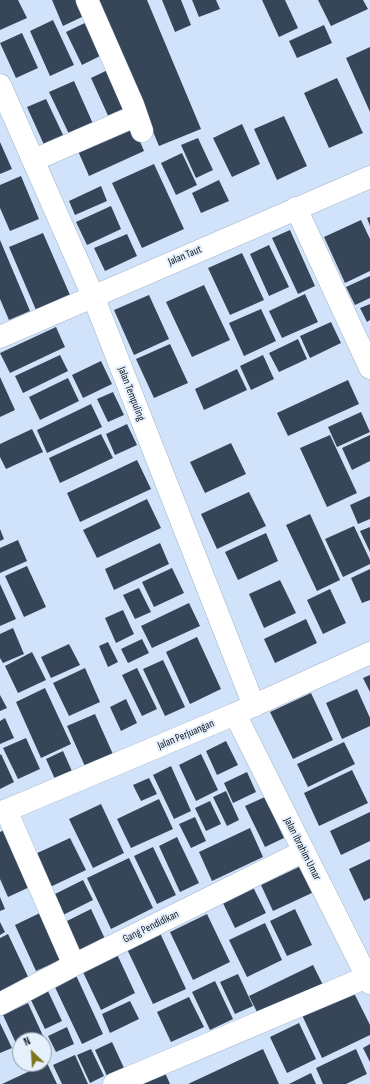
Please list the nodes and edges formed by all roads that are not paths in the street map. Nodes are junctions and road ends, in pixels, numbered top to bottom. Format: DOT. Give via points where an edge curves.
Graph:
graph roads {
  1 [pos="87,0"];
  2 [pos="0,85"];
  3 [pos="34,160"];
  4 [pos="370,177"];
  5 [pos="296,208"];
  6 [pos="93,296"];
  7 [pos="0,337"];
  8 [pos="370,368"];
  9 [pos="370,653"];
  10 [pos="245,710"];
  11 [pos="3,812"];
  12 [pos="304,851"];
  13 [pos="74,965"];
  14 [pos="368,980"];
  15 [pos="0,1004"];
  16 [pos="114,1084"];
  1 -- 3 [label="street" via="133,105 134,126"];
  2 -- 3 [label="street, Jalan Tempuling"];
  3 -- 6 [label="street, Jalan Tempuling"];
  4 -- 5 [label="street, Jalan Taut"];
  5 -- 6 [label="street, Jalan Taut"];
  5 -- 8 [label="street"];
  6 -- 7 [label="street, Jalan Taut"];
  6 -- 10 [label="street, Jalan Tempuling"];
  9 -- 10 [label="street, Jalan Perjuangan"];
  10 -- 11 [label="street, Jalan Perjuangan"];
  10 -- 12 [label="street, Jalan Ibrahim Umar"];
  11 -- 13 [label="street"];
  12 -- 13 [label="street, Gang Pendidikan"];
  12 -- 14 [label="street, Jalan Ibrahim Umar"];
  13 -- 15 [label="street, Gang Pendidikan"];
  14 -- 16 [label="street"];
}
